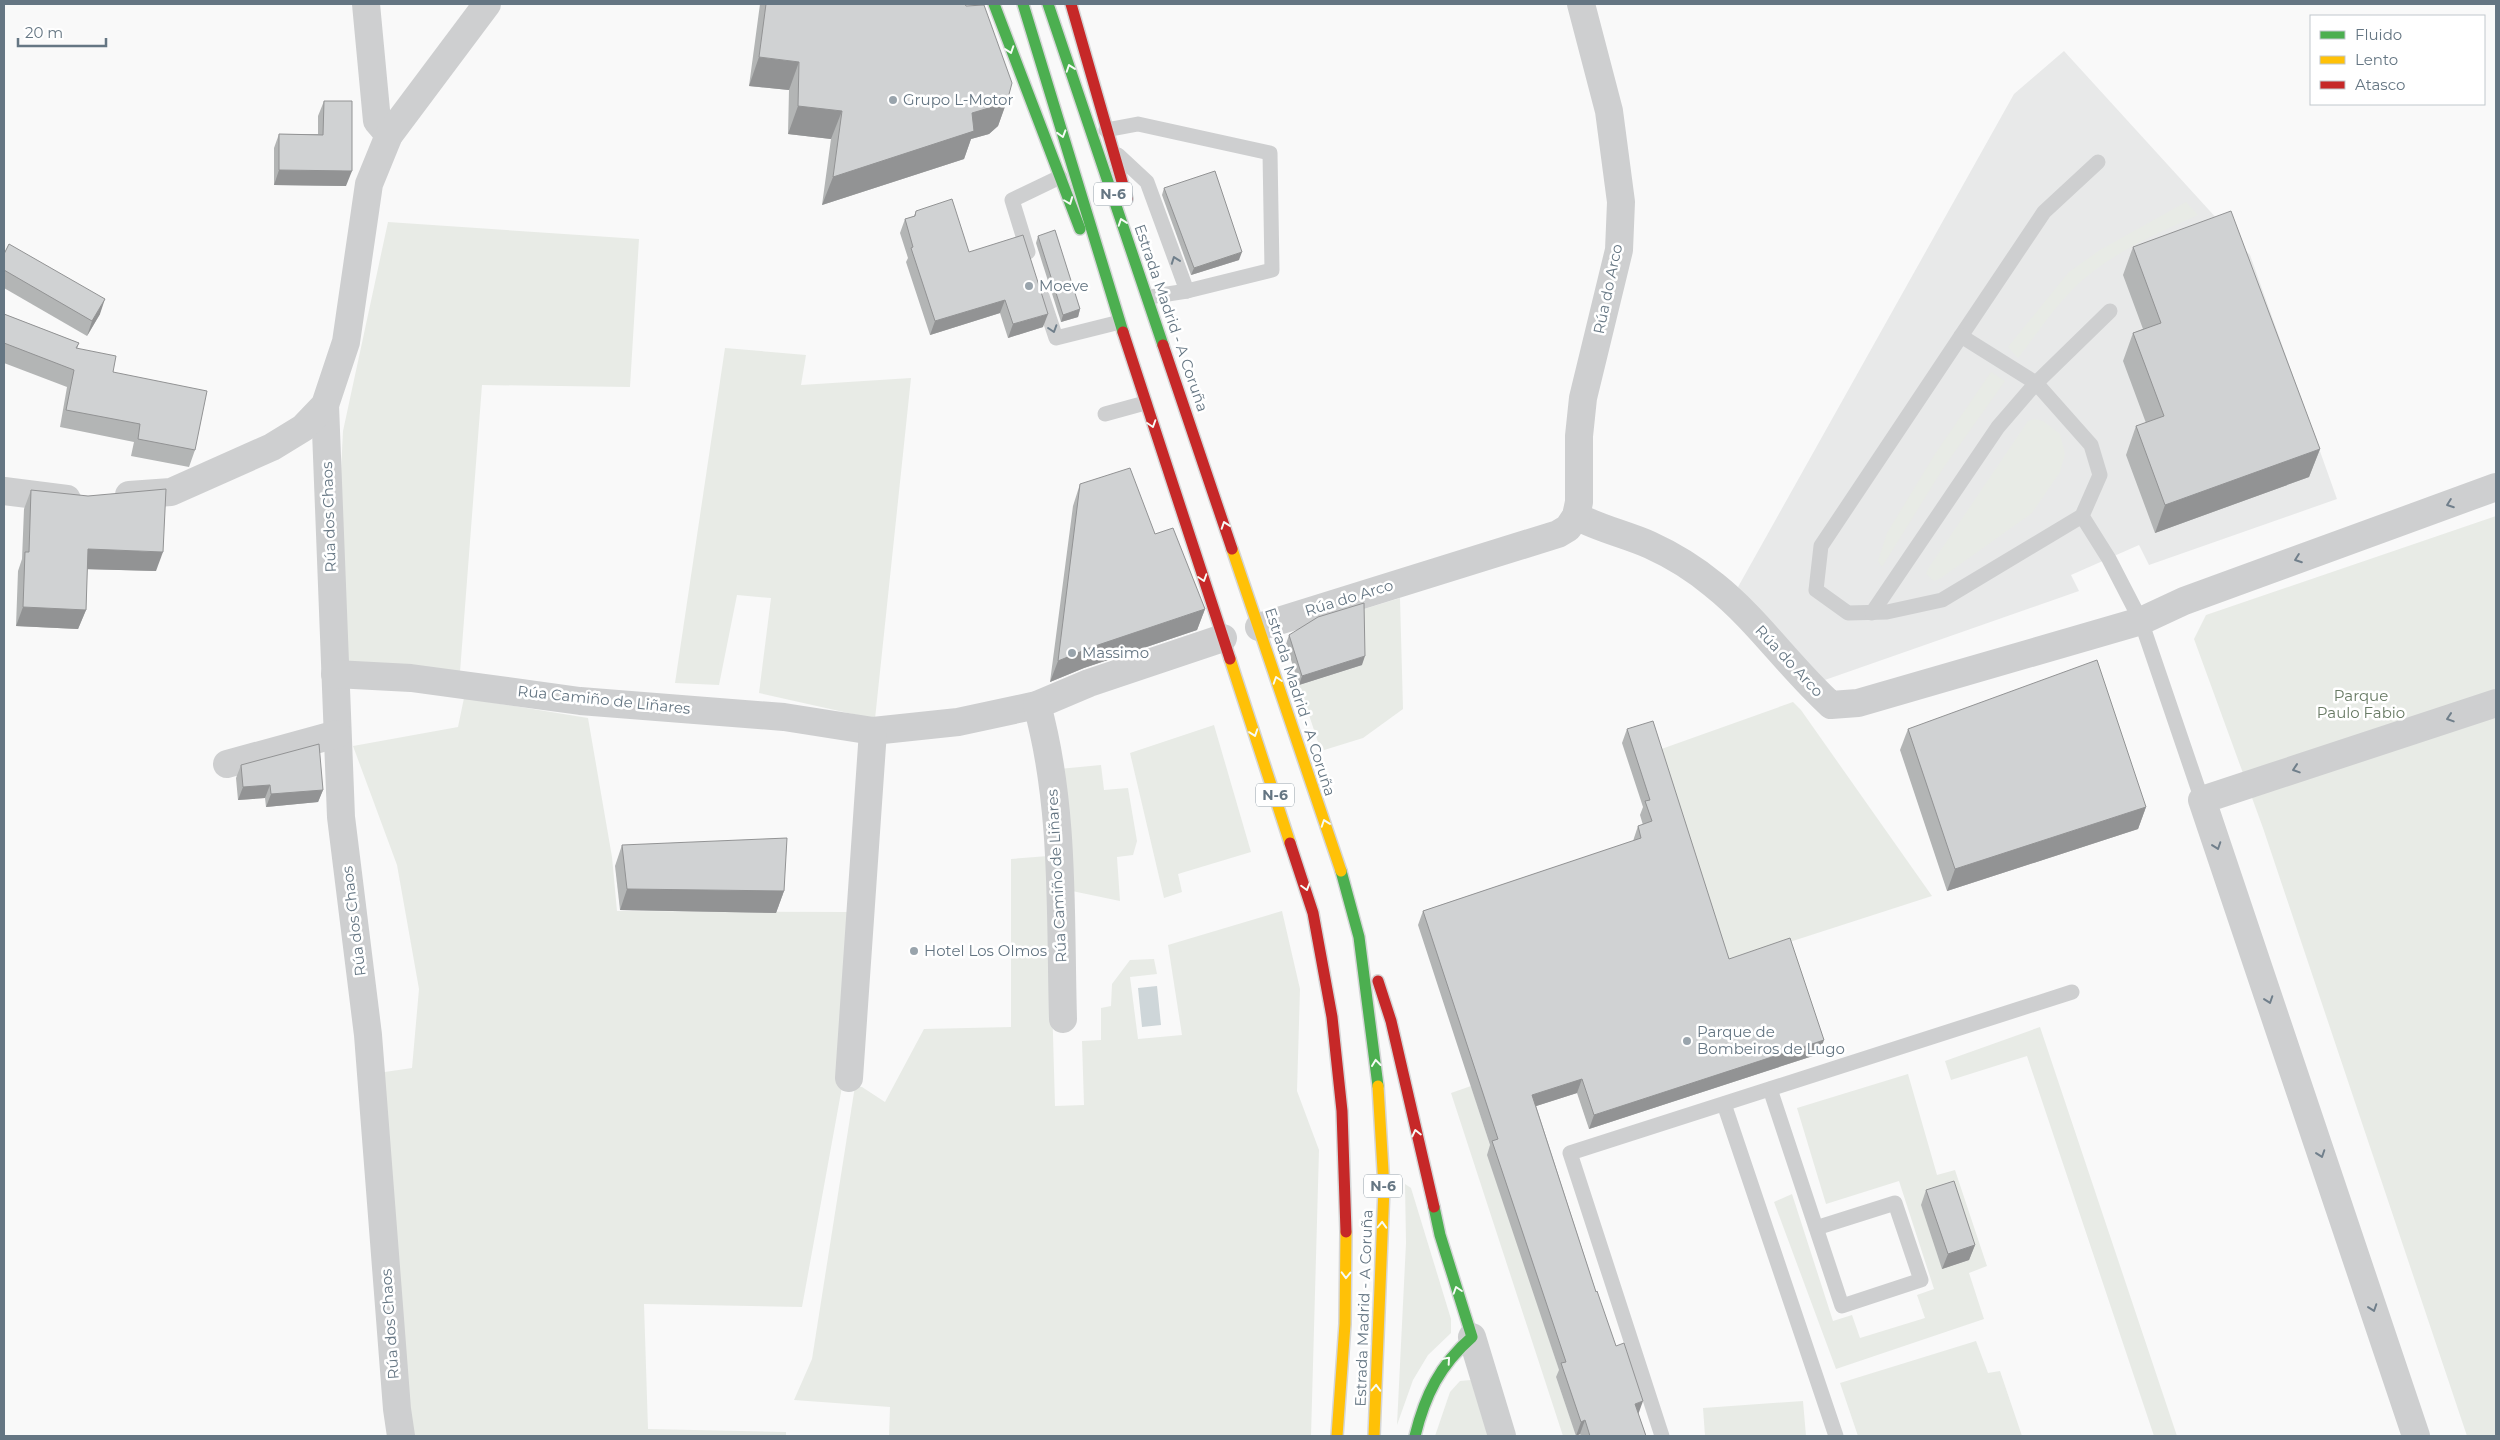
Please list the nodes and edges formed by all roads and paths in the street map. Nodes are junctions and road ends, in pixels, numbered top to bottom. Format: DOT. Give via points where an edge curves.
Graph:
graph roads {
  1 [pos="366,4"];
  2 [pos="487,4"];
  3 [pos="994,4"];
  4 [pos="1023,4"];
  5 [pos="1048,4"];
  6 [pos="1071,4"];
  7 [pos="1581,4"];
  8 [pos="1106,130"];
  9 [pos="389,135"];
  10 [pos="1112,149"];
  11 [pos="2098,162"];
  12 [pos="1060,177"];
  13 [pos="1032,265"];
  14 [pos="1038,283"];
  15 [pos="1187,292"];
  16 [pos="1155,296"];
  17 [pos="2110,311"];
  18 [pos="1116,323"];
  19 [pos="1961,336"];
  20 [pos="1137,378"];
  21 [pos="2036,382"];
  22 [pos="1178,384"];
  23 [pos="1145,403"];
  24 [pos="325,404"];
  25 [pos="1105,414"];
  26 [pos="2496,488"];
  27 [pos="4,490"];
  28 [pos="1576,516"];
  29 [pos="2082,516"];
  30 [pos="1872,613"];
  31 [pos="2141,621"];
  32 [pos="1259,627"];
  33 [pos="1223,638"];
  34 [pos="335,674"];
  35 [pos="2496,702"];
  36 [pos="1037,705"];
  37 [pos="873,730"];
  38 [pos="338,734"];
  39 [pos="227,764"];
  40 [pos="2202,800"];
  41 [pos="1359,936"];
  42 [pos="2072,992"];
  43 [pos="1063,1019"];
  44 [pos="849,1078"];
  45 [pos="1770,1089"];
  46 [pos="1724,1104"];
  47 [pos="1816,1228"];
  48 [pos="1472,1337"];
  49 [pos="401,1436"];
  50 [pos="1337,1436"];
  51 [pos="1374,1436"];
  52 [pos="1415,1436"];
  53 [pos="1502,1436"];
  54 [pos="1662,1436"];
  55 [pos="1836,1436"];
  56 [pos="2416,1436"];
  1 -- 9 [label="street" via="377,121"];
  2 -- 9 [label="street"];
  3 -- 12 [label="main road, one-way"];
  4 -- 20 [label="main road, Estrada Madrid - A Coruña / N-6, one-way"];
  22 -- 5 [label="main road, Estrada Madrid - A Coruña / N-6, one-way"];
  6 -- 8 [label="main road"];
  7 -- 28 [label="street, Rúa do Arco" via="1609,111 1620,202 1619,250 1582,398"];
  8 -- 10 [label="main road"];
  8 -- 15 [label="lane" via="1138,124 1270,154 1272,270"];
  9 -- 24 [label="street" via="369,184 346,342"];
  15 -- 10 [label="lane, one-way" via="1147,182"];
  10 -- 16 [label="main road"];
  11 -- 19 [label="lane" via="2044,212"];
  12 -- 13 [label="lane" via="1012,200"];
  12 -- 18 [label="main road, one-way"];
  14 -- 18 [label="lane, one-way" via="1056,338"];
  15 -- 16 [label="lane"];
  16 -- 22 [label="main road"];
  17 -- 21 [label="lane"];
  18 -- 20 [label="main road"];
  19 -- 21 [label="lane"];
  19 -- 30 [label="lane" via="1821,546 1816,590 1848,613"];
  20 -- 23 [label="main road, Estrada Madrid - A Coruña / N-6"];
  21 -- 29 [label="lane" via="2092,445 2100,476"];
  21 -- 30 [label="lane" via="1998,426"];
  32 -- 22 [label="main road, Estrada Madrid - A Coruña / N-6, one-way"];
  23 -- 25 [label="lane"];
  23 -- 33 [label="main road, Estrada Madrid - A Coruña / N-6, one-way"];
  24 -- 27 [label="street" via="303,428 272,447 171,492 80,500"];
  24 -- 34 [label="street, Rúa dos Chaos"];
  26 -- 31 [label="street, one-way" via="2184,600"];
  28 -- 31 [label="street, Rúa do Arco" via="1597,527 1652,546 1714,585 1757,625 1830,705 1858,703"];
  28 -- 32 [label="street, Rúa do Arco" via="1568,528 1558,534"];
  29 -- 30 [label="lane" via="1942,600"];
  29 -- 31 [label="lane"];
  31 -- 40 [label="lane"];
  41 -- 32 [label="main road, Estrada Madrid - A Coruña / N-6, one-way" via="1348,892"];
  33 -- 36 [label="street, Rúa Camiño de Liñares" via="1089,683"];
  33 -- 50 [label="main road, Estrada Madrid - A Coruña / N-6, one-way" via="1313,913 1332,1017 1342,1111 1346,1226 1345,1324"];
  34 -- 37 [label="street, Rúa Camiño de Liñares" via="410,678 580,701 784,717"];
  34 -- 38 [label="street, Rúa dos Chaos"];
  35 -- 40 [label="street, one-way"];
  36 -- 37 [label="street, Rúa Camiño de Liñares" via="958,722"];
  36 -- 43 [label="street, Rúa Camiño de Liñares" via="1047,741 1058,815"];
  37 -- 44 [label="street"];
  38 -- 39 [label="street"];
  38 -- 49 [label="street, Rúa dos Chaos" via="341,817 368,1035"];
  40 -- 56 [label="street, one-way"];
  48 -- 41 [label="main road, N-6, one-way" via="1440,1235 1391,1021 1376,974"];
  51 -- 41 [label="main road, Estrada Madrid - A Coruña / N-6, one-way" via="1384,1188 1379,1092"];
  42 -- 45 [label="lane"];
  45 -- 46 [label="lane"];
  45 -- 47 [label="lane"];
  46 -- 54 [label="lane" via="1570,1154"];
  46 -- 55 [label="lane"];
  47 -- 47 [label="lane" via="1842,1306 1921,1280 1895,1203"];
  52 -- 48 [label="main road, one-way" via="1431,1382 1455,1351"];
  48 -- 53 [label="street"];
}
